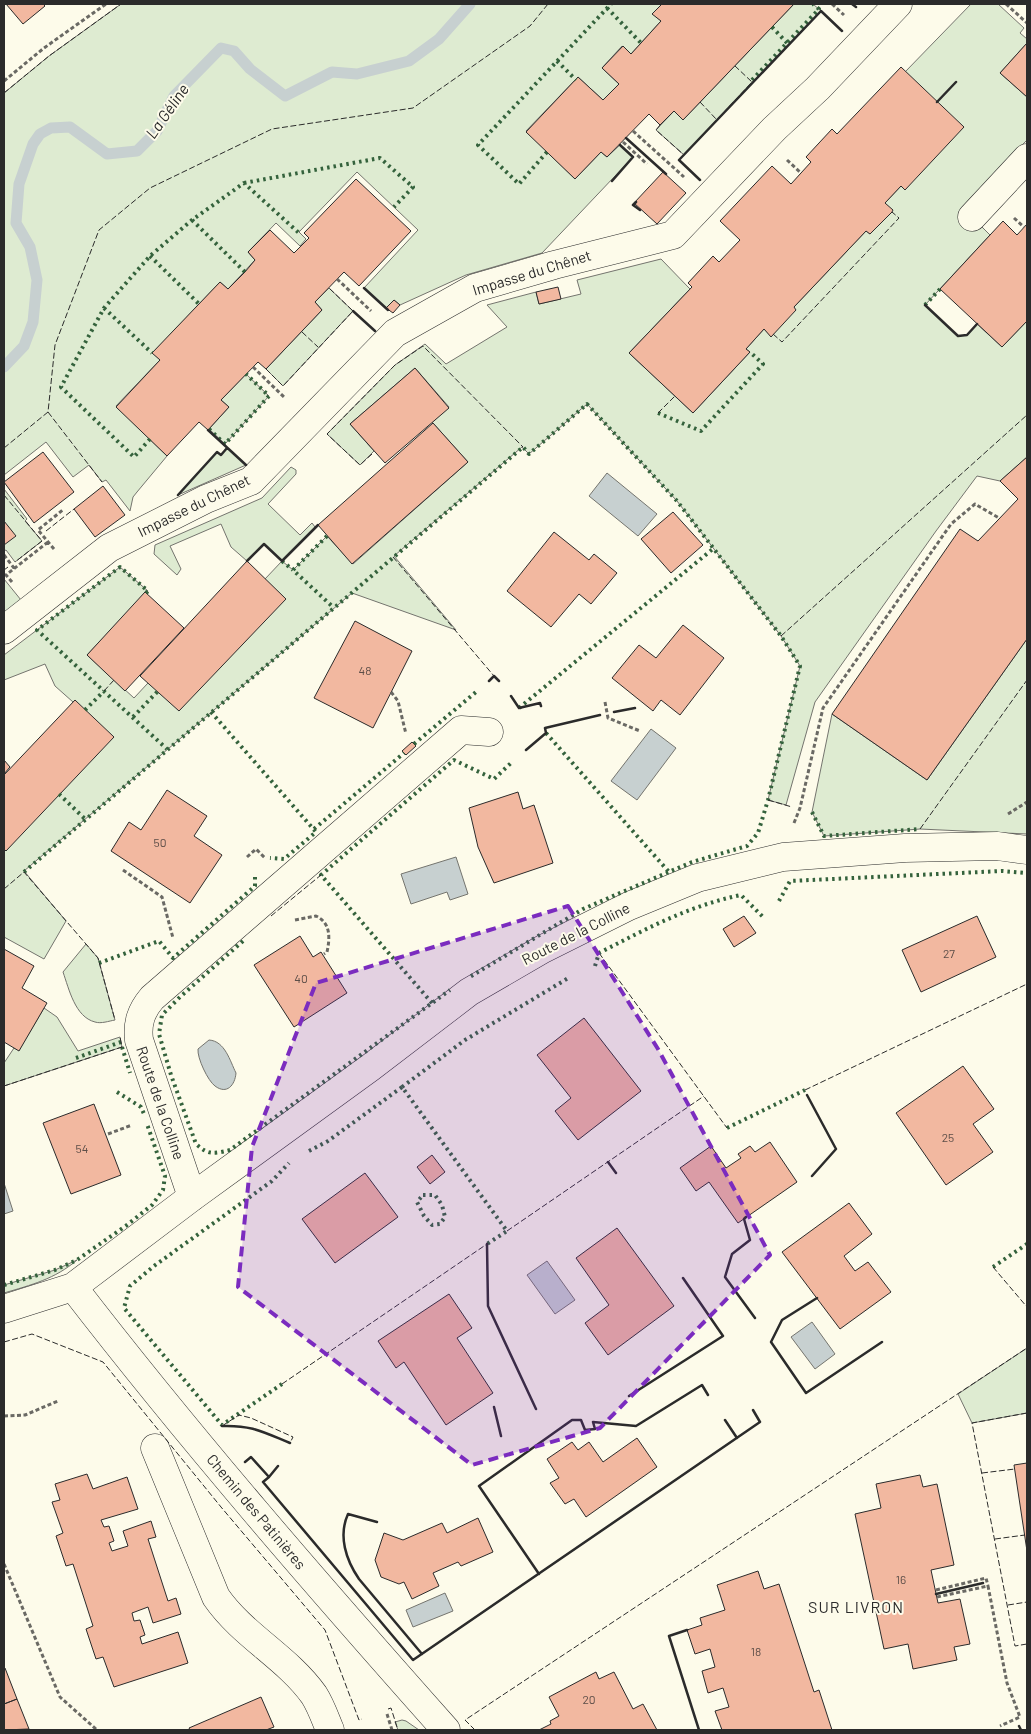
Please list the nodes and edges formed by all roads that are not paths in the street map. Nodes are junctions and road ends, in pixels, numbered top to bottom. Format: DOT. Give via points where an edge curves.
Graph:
graph roads {
  1 [pos="898,4"];
  2 [pos="1027,158"];
  3 [pos="972,217"];
  4 [pos="4,630"];
  5 [pos="489,732"];
  6 [pos="1027,850"];
  7 [pos="192,1196"];
  8 [pos="73,1287"];
  9 [pos="4,1309"];
  10 [pos="155,1448"];
  11 [pos="330,1730"];
  12 [pos="446,1730"];
  1 -- 4 [label="street, Impasse du Chênet" via="672,235 475,288 395,333 251,481 206,499 109,548"];
  2 -- 3 [label="street"];
  5 -- 7 [label="street, Route de la Colline" via="461,730 143,1008 139,1040"];
  6 -- 7 [label="street, Route de la Colline" via="998,846 905,848 782,857 697,878 629,906 543,949 469,992"];
  7 -- 8 [label="street, Route de la Colline"];
  8 -- 9 [label="street, Route de la Colline"];
  8 -- 12 [label="street, Chemin des Patinières" via="237,1491"];
  10 -- 11 [label="street" via="216,1597 246,1631 305,1684 322,1709"];
}
